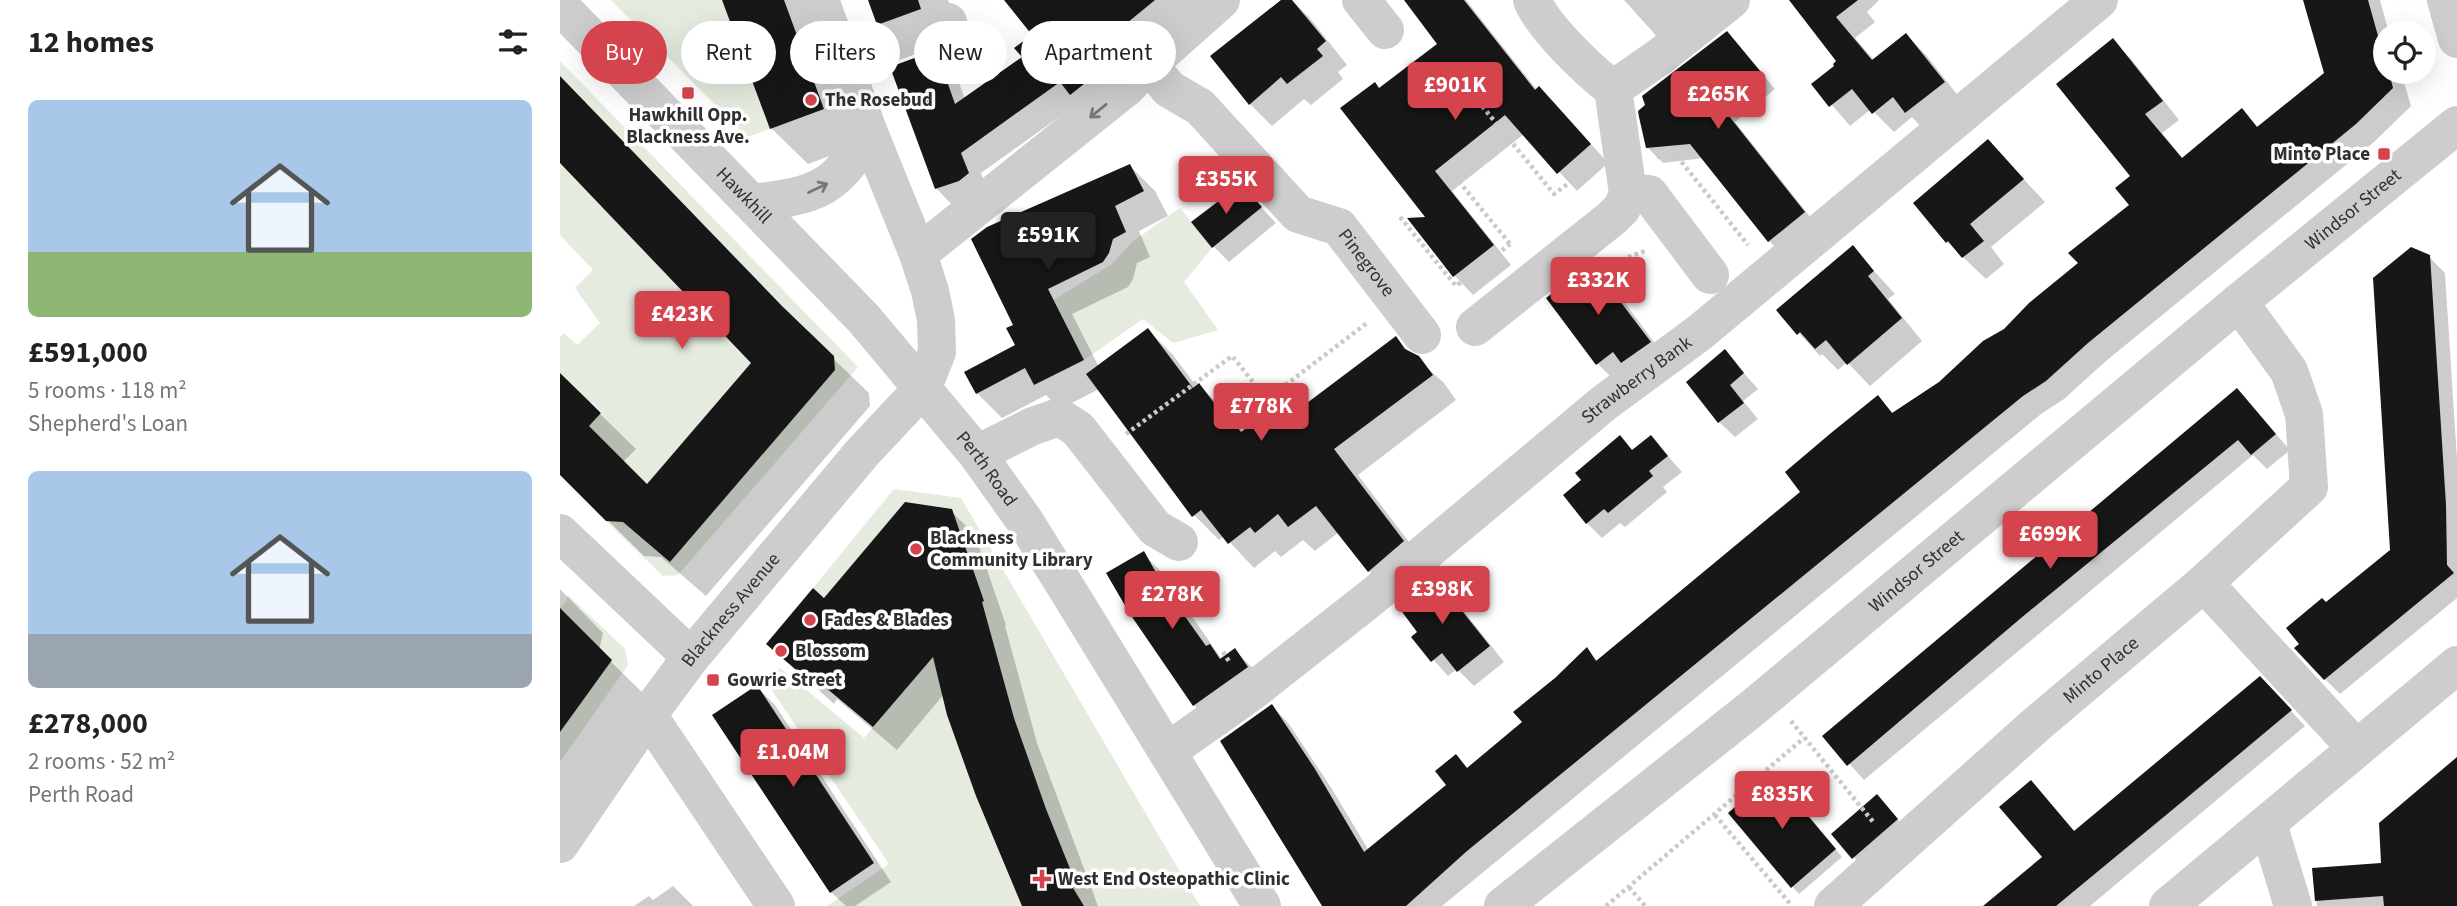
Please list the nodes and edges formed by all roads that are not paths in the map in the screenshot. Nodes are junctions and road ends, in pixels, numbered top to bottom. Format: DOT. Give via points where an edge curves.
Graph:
graph roads {
  1 [pos="820,0"];
  2 [pos="1221,0"];
  3 [pos="1361,0"];
  4 [pos="1532,0"];
  5 [pos="1731,0"];
  6 [pos="2099,0"];
  7 [pos="2446,0"];
  8 [pos="560,6"];
  9 [pos="828,21"];
  10 [pos="1385,30"];
  11 [pos="2457,38"];
  12 [pos="1176,40"];
  13 [pos="851,84"];
  14 [pos="1130,84"];
  15 [pos="1165,84"];
  16 [pos="1613,89"];
  17 [pos="2457,125"];
  18 [pos="869,133"];
  19 [pos="1628,193"];
  20 [pos="752,202"];
  21 [pos="918,254"];
  22 [pos="1710,275"];
  23 [pos="2239,302"];
  24 [pos="1475,327"];
  25 [pos="1422,335"];
  26 [pos="922,389"];
  27 [pos="977,454"];
  28 [pos="560,533"];
  29 [pos="1179,542"];
  30 [pos="2204,583"];
  31 [pos="691,657"];
  32 [pos="2457,665"];
  33 [pos="649,715"];
  34 [pos="2356,748"];
  35 [pos="1168,751"];
  36 [pos="2268,824"];
  37 [pos="560,844"];
  38 [pos="776,906"];
  39 [pos="1262,906"];
  40 [pos="1503,906"];
  41 [pos="1833,906"];
  42 [pos="2168,906"];
  43 [pos="2293,906"];
  1 -- 9 [label="street"];
  2 -- 12 [label="street"];
  3 -- 10 [label="street"];
  4 -- 16 [label="street" via="1566,46"];
  5 -- 16 [label="street"];
  6 -- 35 [label="street, Strawberry Bank" via="1372,597"];
  7 -- 11 [label="street"];
  8 -- 20 [label="street, Hawkhill"];
  13 -- 18 [label="street"];
  14 -- 21 [label="street, one-way"];
  15 -- 25 [label="street, Pinegrove" via="1200,107 1298,214 1339,227"];
  16 -- 19 [label="street"];
  17 -- 23 [label="street, Windsor Street"];
  20 -- 18 [label="street, one-way" via="797,197 825,186 851,163"];
  18 -- 21 [label="street"];
  19 -- 22 [label="street" via="1649,194"];
  19 -- 24 [label="street" via="1612,218"];
  20 -- 26 [label="street, Hawkhill"];
  21 -- 26 [label="street" via="936,331 936,352"];
  23 -- 30 [label="street, Minto Place" via="2289,371 2304,414 2309,487"];
  23 -- 40 [label="street, Windsor Street" via="1750,710"];
  26 -- 27 [label="street, Perth Road"];
  26 -- 31 [label="street, Blackness Avenue" via="862,453"];
  27 -- 29 [label="street" via="1059,417 1078,429 1155,528"];
  27 -- 35 [label="street, Perth Road" via="1024,520"];
  28 -- 31 [label="street"];
  30 -- 34 [label="street"];
  30 -- 41 [label="street, Minto Place"];
  31 -- 33 [label="street, Blackness Avenue"];
  32 -- 34 [label="street"];
  33 -- 37 [label="street, Blackness Avenue"];
  33 -- 38 [label="street"];
  34 -- 36 [label="street"];
  35 -- 39 [label="street, Perth Road"];
  36 -- 42 [label="street"];
  36 -- 43 [label="street"];
}
